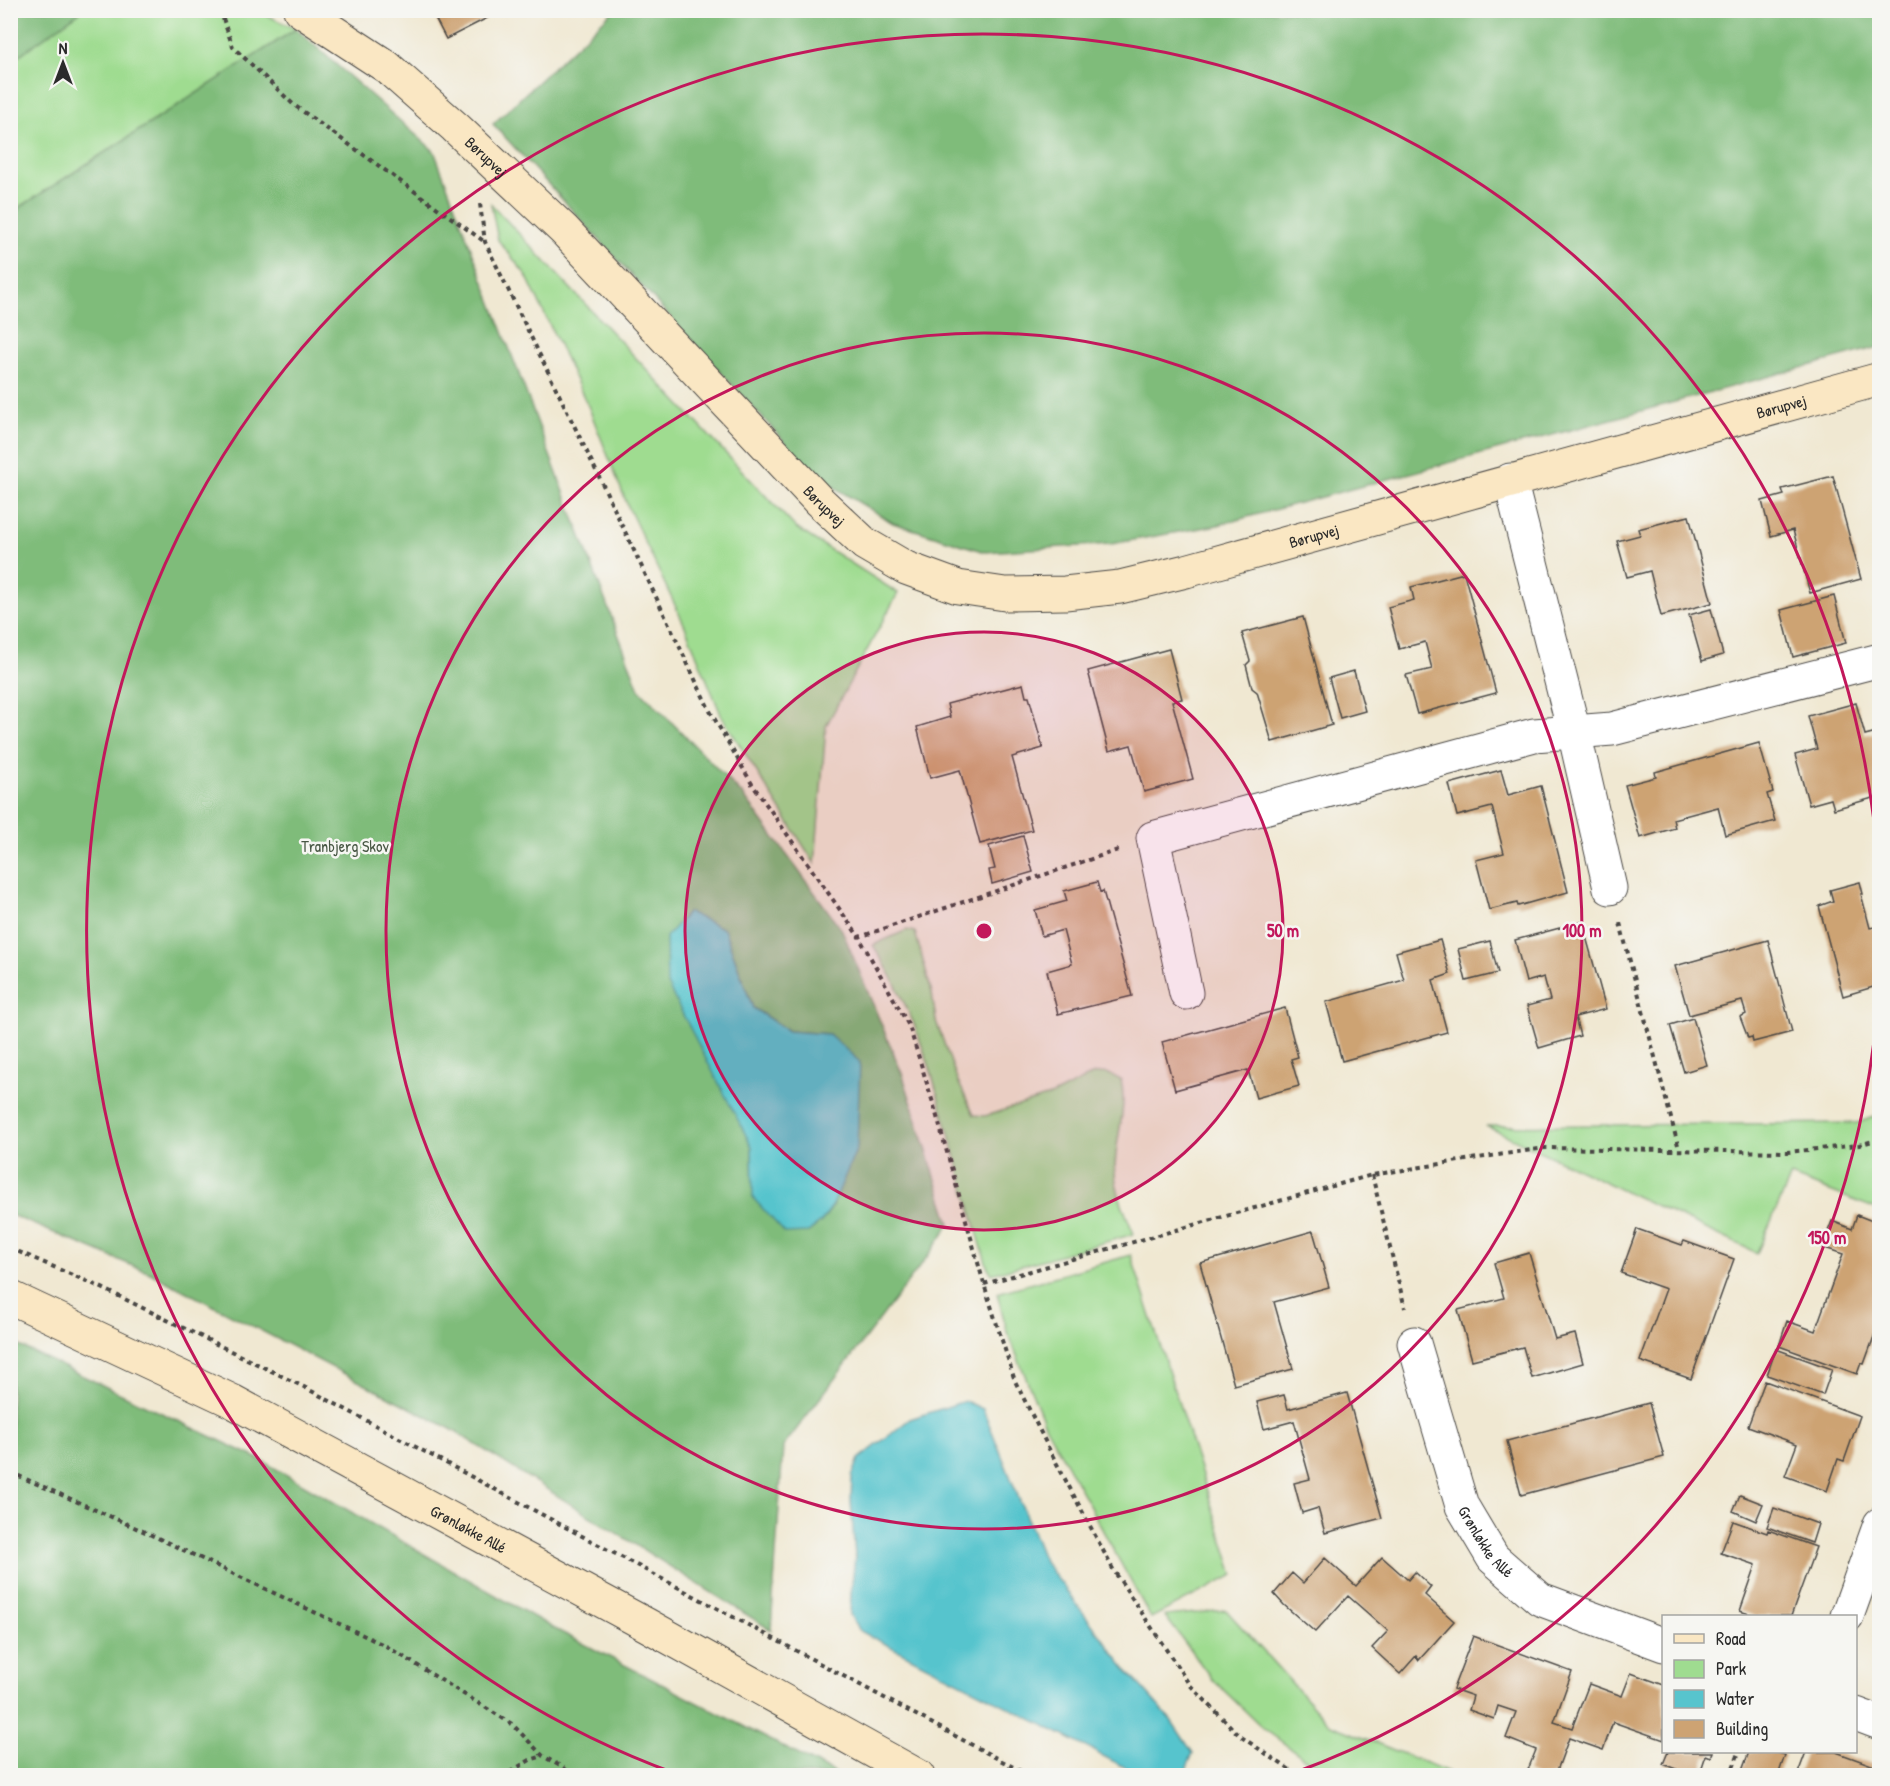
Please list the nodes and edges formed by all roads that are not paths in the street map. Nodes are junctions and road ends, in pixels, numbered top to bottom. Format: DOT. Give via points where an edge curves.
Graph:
graph roads {
  1 [pos="300,10"];
  2 [pos="1880,379"];
  3 [pos="1510,480"];
  4 [pos="1880,660"];
  5 [pos="1574,732"];
  6 [pos="1611,888"];
  7 [pos="1186,993"];
  8 [pos="10,1297"];
  9 [pos="1414,1343"];
  10 [pos="1880,1524"];
  11 [pos="1848,1615"];
  12 [pos="1662,1644"];
  13 [pos="1857,1714"];
  14 [pos="1880,1723"];
  15 [pos="918,1776"];
  1 -- 3 [label="street, Børupvej" via="387,67 455,127 564,230 819,501 865,544 906,568 958,587 1005,594 1120,587"];
  2 -- 3 [label="street, Børupvej"];
  3 -- 5 [label="street"];
  4 -- 5 [label="street" via="1612,729"];
  5 -- 6 [label="street"];
  5 -- 7 [label="street" via="1534,735 1153,838"];
  8 -- 15 [label="street, Grønløkke Allé" via="232,1401"];
  9 -- 12 [label="street, Grønløkke Allé" via="1462,1506 1493,1558 1540,1599"];
  10 -- 11 [label="street"];
  13 -- 14 [label="street"];
}
